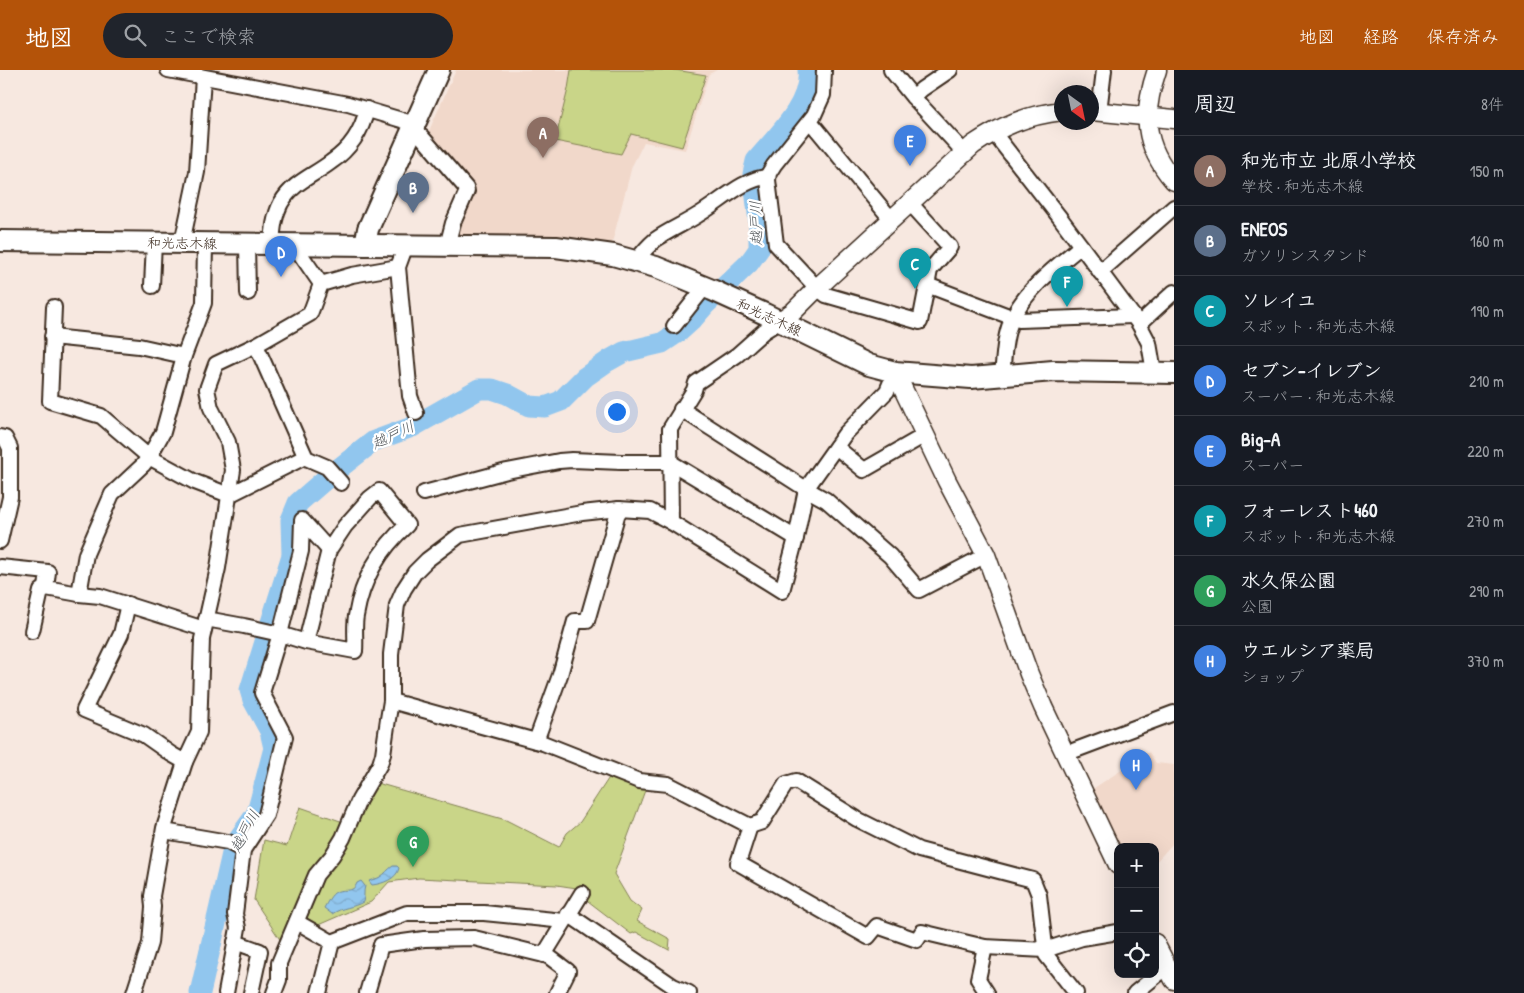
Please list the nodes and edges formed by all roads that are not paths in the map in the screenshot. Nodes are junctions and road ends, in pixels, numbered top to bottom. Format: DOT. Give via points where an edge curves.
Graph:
graph roads {
  1 [pos="168,70"];
  2 [pos="439,70"];
  3 [pos="892,70"];
  4 [pos="1104,70"];
  5 [pos="1157,70"];
  6 [pos="826,71"];
  7 [pos="942,72"];
  8 [pos="203,77"];
  9 [pos="1099,93"];
  10 [pos="913,97"];
  11 [pos="367,109"];
  12 [pos="1054,112"];
  13 [pos="1099,112"];
  14 [pos="1148,116"];
  15 [pos="1174,119"];
  16 [pos="810,121"];
  17 [pos="414,127"];
  18 [pos="992,132"];
  19 [pos="964,152"];
  20 [pos="758,179"];
  21 [pos="1174,181"];
  22 [pos="910,203"];
  23 [pos="1174,207"];
  24 [pos="891,219"];
  25 [pos="0,240"];
  26 [pos="154,242"];
  27 [pos="182,243"];
  28 [pos="205,243"];
  29 [pos="247,244"];
  30 [pos="272,244"];
  31 [pos="299,245"];
  32 [pos="365,245"];
  33 [pos="406,245"];
  34 [pos="447,246"];
  35 [pos="1081,246"];
  36 [pos="637,260"];
  37 [pos="398,267"];
  38 [pos="1100,272"];
  39 [pos="322,284"];
  40 [pos="927,284"];
  41 [pos="152,286"];
  42 [pos="817,288"];
  43 [pos="714,291"];
  44 [pos="1174,292"];
  45 [pos="248,293"];
  46 [pos="54,307"];
  47 [pos="1012,319"];
  48 [pos="1136,320"];
  49 [pos="780,321"];
  50 [pos="674,326"];
  51 [pos="52,337"];
  52 [pos="256,345"];
  53 [pos="184,356"];
  54 [pos="895,372"];
  55 [pos="1164,372"];
  56 [pos="1002,376"];
  57 [pos="682,409"];
  58 [pos="416,413"];
  59 [pos="926,435"];
  60 [pos="0,438"];
  61 [pos="836,446"];
  62 [pos="149,457"];
  63 [pos="306,457"];
  64 [pos="670,462"];
  65 [pos="339,482"];
  66 [pos="806,489"];
  67 [pos="424,493"];
  68 [pos="229,496"];
  69 [pos="619,509"];
  70 [pos="671,522"];
  71 [pos="796,538"];
  72 [pos="0,541"];
  73 [pos="329,550"];
  74 [pos="986,555"];
  75 [pos="0,567"];
  76 [pos="46,588"];
  77 [pos="79,594"];
  78 [pos="128,604"];
  79 [pos="205,624"];
  80 [pos="32,631"];
  81 [pos="273,632"];
  82 [pos="306,642"];
  83 [pos="391,701"];
  84 [pos="1174,713"];
  85 [pos="536,741"];
  86 [pos="1065,754"];
  87 [pos="185,762"];
  88 [pos="750,826"];
  89 [pos="164,832"];
  90 [pos="236,847"];
  91 [pos="1114,857"];
  92 [pos="582,893"];
  93 [pos="566,918"];
  94 [pos="297,922"];
  95 [pos="1114,933"];
  96 [pos="235,942"];
  97 [pos="332,942"];
  98 [pos="985,947"];
  99 [pos="1045,950"];
  100 [pos="1159,950"];
  101 [pos="544,955"];
  102 [pos="1171,973"];
  103 [pos="134,993"];
  104 [pos="226,993"];
  105 [pos="251,993"];
  106 [pos="274,993"];
  107 [pos="319,993"];
  108 [pos="367,993"];
  109 [pos="558,993"];
  110 [pos="689,993"];
  111 [pos="987,993"];
  112 [pos="1076,993"];
  113 [pos="1135,993"];
  1 -- 8 [label="street"];
  2 -- 17 [label="main road"];
  3 -- 10 [label="street"];
  4 -- 9 [label="street"];
  5 -- 14 [label="street" via="1148,100"];
  6 -- 16 [label="street" via="822,95"];
  7 -- 10 [label="street"];
  8 -- 11 [label="street"];
  8 -- 27 [label="street" via="197,172"];
  10 -- 19 [label="street"];
  11 -- 17 [label="street"];
  11 -- 30 [label="street" via="348,149 288,193 276,214"];
  12 -- 18 [label="street" via="1026,118"];
  13 -- 14 [label="street"];
  14 -- 15 [label="street"];
  14 -- 21 [label="street" via="1153,149"];
  16 -- 20 [label="street" via="769,172"];
  16 -- 24 [label="street"];
  17 -- 32 [label="main road" via="368,229"];
  17 -- 34 [label="street" via="467,191"];
  18 -- 19 [label="street"];
  18 -- 35 [label="street"];
  19 -- 22 [label="street"];
  20 -- 36 [label="street" via="672,229 653,242"];
  20 -- 42 [label="street" via="768,187 776,244"];
  22 -- 24 [label="street"];
  22 -- 40 [label="street" via="950,247 930,270"];
  23 -- 38 [label="street"];
  24 -- 42 [label="street"];
  25 -- 26 [label="main road, 和光志木線"];
  26 -- 27 [label="main road, 和光志木線"];
  26 -- 41 [label="street"];
  27 -- 28 [label="main road, 和光志木線"];
  28 -- 29 [label="main road, 和光志木線"];
  28 -- 53 [label="street" via="204,303"];
  29 -- 30 [label="main road, 和光志木線"];
  29 -- 45 [label="street"];
  30 -- 31 [label="main road, 和光志木線"];
  31 -- 32 [label="main road, 和光志木線"];
  31 -- 39 [label="street" via="301,256"];
  32 -- 33 [label="main road, 和光志木線"];
  33 -- 34 [label="main road, 和光志木線"];
  33 -- 37 [label="street"];
  34 -- 36 [label="main road, 和光志木線" via="556,247"];
  35 -- 38 [label="street"];
  35 -- 47 [label="street" via="1026,297"];
  36 -- 43 [label="main road, 和光志木線"];
  37 -- 39 [label="street"];
  37 -- 58 [label="street" via="410,396"];
  38 -- 48 [label="street"];
  39 -- 52 [label="street" via="310,314"];
  40 -- 42 [label="street" via="920,322 826,295"];
  40 -- 47 [label="street"];
  42 -- 49 [label="street"];
  43 -- 49 [label="main road, 和光志木線"];
  43 -- 50 [label="street"];
  44 -- 48 [label="street"];
  46 -- 51 [label="street"];
  47 -- 48 [label="street"];
  47 -- 56 [label="street" via="1005,343"];
  48 -- 55 [label="street"];
  49 -- 54 [label="main road, 和光志木線" via="868,365"];
  49 -- 57 [label="street" via="737,356 696,383"];
  51 -- 53 [label="street" via="139,346"];
  51 -- 62 [label="street" via="50,401 101,416"];
  52 -- 63 [label="street"];
  52 -- 68 [label="street" via="216,364 207,389 211,408 228,442 233,470"];
  53 -- 62 [label="street" via="163,432"];
  54 -- 56 [label="main road, 和光志木線" via="971,378"];
  54 -- 59 [label="street"];
  54 -- 61 [label="street" via="886,391"];
  55 -- 56 [label="main road, 和光志木線" via="1053,372"];
  57 -- 64 [label="street" via="670,429"];
  57 -- 66 [label="street"];
  59 -- 61 [label="street" via="864,470"];
  59 -- 74 [label="street" via="946,481"];
  60 -- 72 [label="street" via="5,438 10,448 10,497"];
  61 -- 66 [label="street"];
  62 -- 68 [label="street"];
  62 -- 77 [label="street" via="112,494 86,554"];
  63 -- 65 [label="street" via="327,467"];
  63 -- 68 [label="street"];
  64 -- 67 [label="street" via="559,461"];
  64 -- 70 [label="street"];
  64 -- 71 [label="street"];
  66 -- 71 [label="street"];
  66 -- 74 [label="street" via="826,500 890,556 919,590"];
  68 -- 79 [label="street"];
  69 -- 70 [label="street" via="650,511"];
  69 -- 83 [label="street" via="460,535 427,560 415,572 397,605 391,654"];
  69 -- 85 [label="street" via="587,621 576,621"];
  70 -- 71 [label="street" via="782,591"];
  73 -- 81 [label="street" via="302,520 300,551"];
  73 -- 82 [label="street"];
  73 -- 82 [label="street" via="345,526 379,491 407,525 381,553 365,581 356,617 355,651"];
  74 -- 86 [label="street" via="1028,674"];
  75 -- 76 [label="street" via="48,572"];
  76 -- 77 [label="street"];
  76 -- 80 [label="street" via="41,591"];
  77 -- 78 [label="street"];
  78 -- 79 [label="street" via="187,624"];
  78 -- 87 [label="street" via="121,634 84,710 144,735"];
  79 -- 81 [label="street"];
  79 -- 87 [label="street" via="199,732"];
  81 -- 82 [label="street"];
  81 -- 90 [label="street" via="262,693 285,737 266,815"];
  83 -- 85 [label="street"];
  83 -- 94 [label="street" via="380,764 359,800 343,838 316,876"];
  84 -- 86 [label="street"];
  85 -- 88 [label="street" via="639,781 668,784"];
  86 -- 91 [label="street"];
  87 -- 89 [label="street"];
  88 -- 98 [label="street" via="738,863 868,937 877,926 917,940 922,932"];
  88 -- 99 [label="street" via="762,822 786,784 796,781 857,819 919,850 1033,880 1039,895"];
  89 -- 90 [label="street"];
  89 -- 103 [label="street" via="152,896 150,943"];
  90 -- 96 [label="street" via="235,914 238,928"];
  92 -- 93 [label="street"];
  93 -- 97 [label="street" via="407,912"];
  93 -- 101 [label="street"];
  93 -- 110 [label="street"];
  94 -- 97 [label="street"];
  94 -- 106 [label="street" via="280,963"];
  95 -- 99 [label="street" via="1082,938"];
  96 -- 104 [label="street"];
  96 -- 105 [label="street" via="260,951"];
  97 -- 107 [label="street"];
  98 -- 99 [label="street"];
  98 -- 111 [label="street" via="978,979"];
  99 -- 112 [label="street"];
  100 -- 102 [label="street"];
  101 -- 108 [label="street" via="474,938 424,939 381,945"];
  101 -- 109 [label="street" via="568,970"];
  102 -- 113 [label="street"];
}
